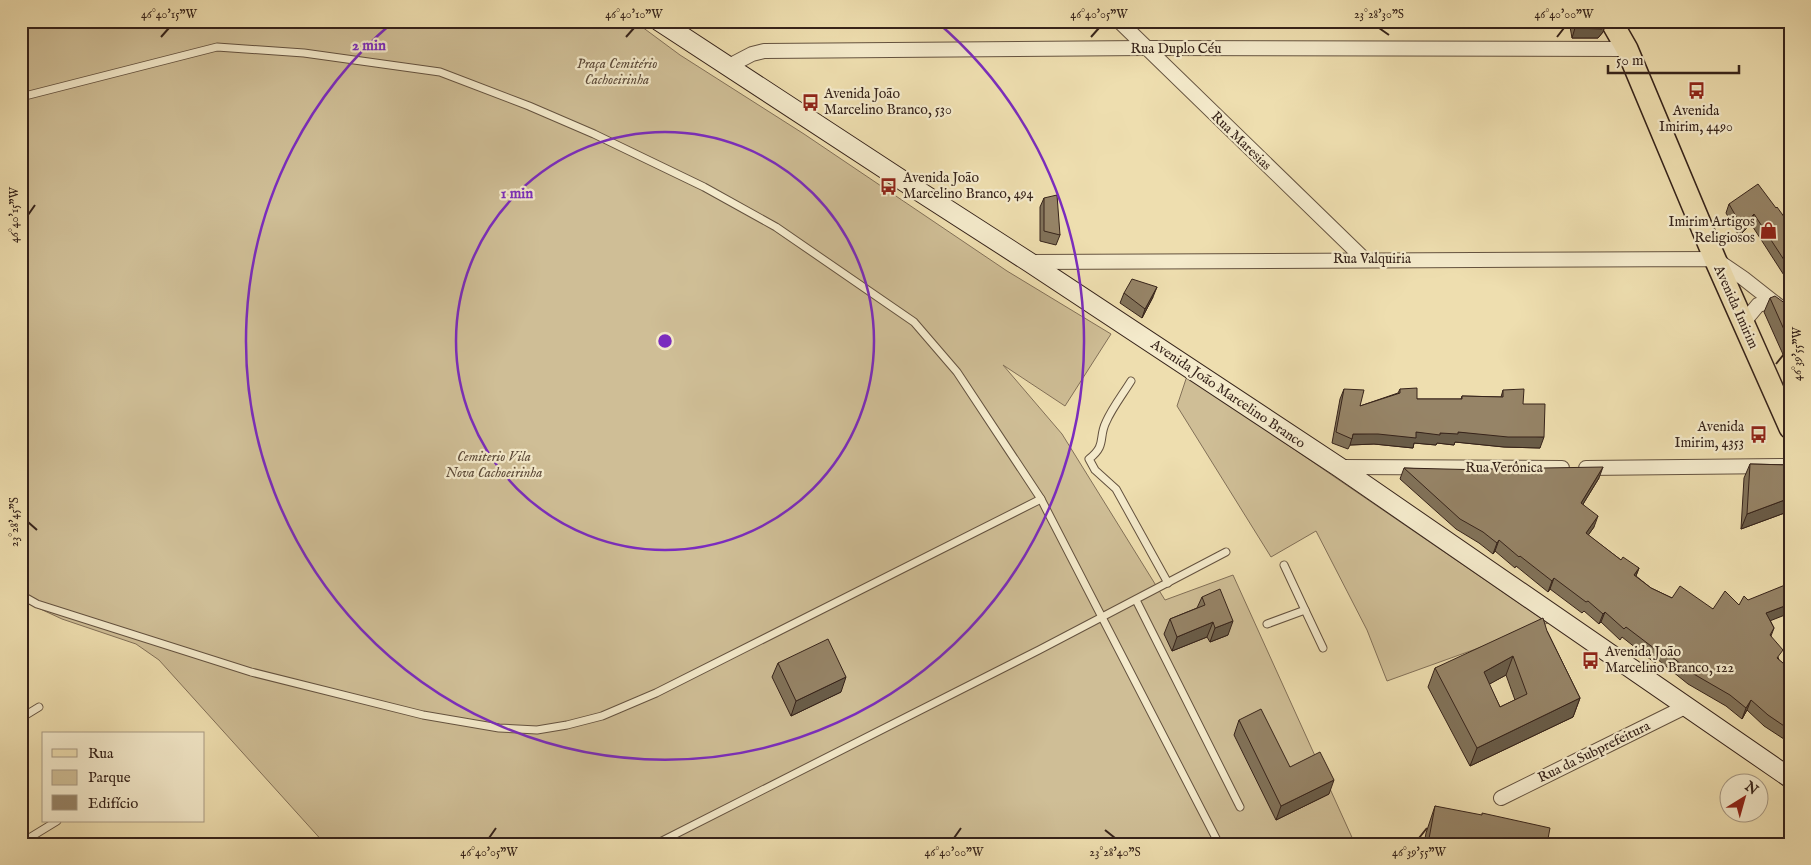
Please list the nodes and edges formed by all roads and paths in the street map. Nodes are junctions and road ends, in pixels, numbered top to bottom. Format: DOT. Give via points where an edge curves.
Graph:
graph roads {
  1 [pos="659,21"];
  2 [pos="1119,21"];
  3 [pos="1611,21"];
  4 [pos="1146,48"];
  5 [pos="1627,49"];
  6 [pos="729,66"];
  7 [pos="21,97"];
  8 [pos="1364,259"];
  9 [pos="1715,259"];
  10 [pos="1029,262"];
  11 [pos="1770,301"];
  12 [pos="1790,316"];
  13 [pos="1743,322"];
  14 [pos="1131,382"];
  15 [pos="1790,428"];
  16 [pos="1790,466"];
  17 [pos="1338,467"];
  18 [pos="1041,499"];
  19 [pos="1226,552"];
  20 [pos="1284,565"];
  21 [pos="1168,584"];
  22 [pos="21,595"];
  23 [pos="1136,600"];
  24 [pos="1305,610"];
  25 [pos="1101,618"];
  26 [pos="1267,624"];
  27 [pos="1323,648"];
  28 [pos="1687,706"];
  29 [pos="39,707"];
  30 [pos="21,718"];
  31 [pos="1790,778"];
  32 [pos="1501,798"];
  33 [pos="1240,807"];
  34 [pos="55,822"];
  35 [pos="21,843"];
  36 [pos="656,844"];
  37 [pos="1219,844"];
  1 -- 6 [label="street, Avenida João Marcelino Branco"];
  2 -- 4 [label="street, Rua Maresias"];
  3 -- 5 [label="main road, Avenida Imirim"];
  4 -- 5 [label="street, Rua Duplo Céu"];
  4 -- 6 [label="street, Rua Duplo Céu" via="764,51"];
  4 -- 8 [label="street, Rua Maresias"];
  5 -- 9 [label="main road, Avenida Imirim"];
  6 -- 10 [label="street, Avenida João Marcelino Branco"];
  7 -- 18 [label="lane" via="217,47 304,53 440,72 520,103 704,186 776,228 914,322 957,372"];
  8 -- 9 [label="street, Rua Valquiria"];
  8 -- 10 [label="street, Rua Valquiria"];
  9 -- 11 [label="street"];
  9 -- 13 [label="main road, Avenida Imirim"];
  10 -- 17 [label="street, Avenida João Marcelino Branco"];
  11 -- 12 [label="street"];
  11 -- 13 [label="street" via="1758,305"];
  13 -- 15 [label="main road, Avenida Imirim"];
  14 -- 21 [label="lane" via="1105,423 1097,453 1089,459 1095,470 1116,489"];
  16 -- 17 [label="street, Rua Verônica"];
  17 -- 28 [label="street, Avenida João Marcelino Branco"];
  18 -- 22 [label="lane" via="656,693 602,716 537,730 499,728 423,715 251,672 37,604"];
  18 -- 25 [label="lane"];
  19 -- 21 [label="lane"];
  20 -- 24 [label="lane"];
  21 -- 23 [label="lane"];
  23 -- 25 [label="lane"];
  23 -- 33 [label="lane"];
  24 -- 26 [label="lane"];
  24 -- 27 [label="lane"];
  25 -- 36 [label="lane"];
  25 -- 37 [label="lane"];
  28 -- 31 [label="street, Avenida João Marcelino Branco"];
  28 -- 32 [label="street, Rua da Subprefeitura"];
  29 -- 30 [label="lane"];
  34 -- 35 [label="lane"];
}
